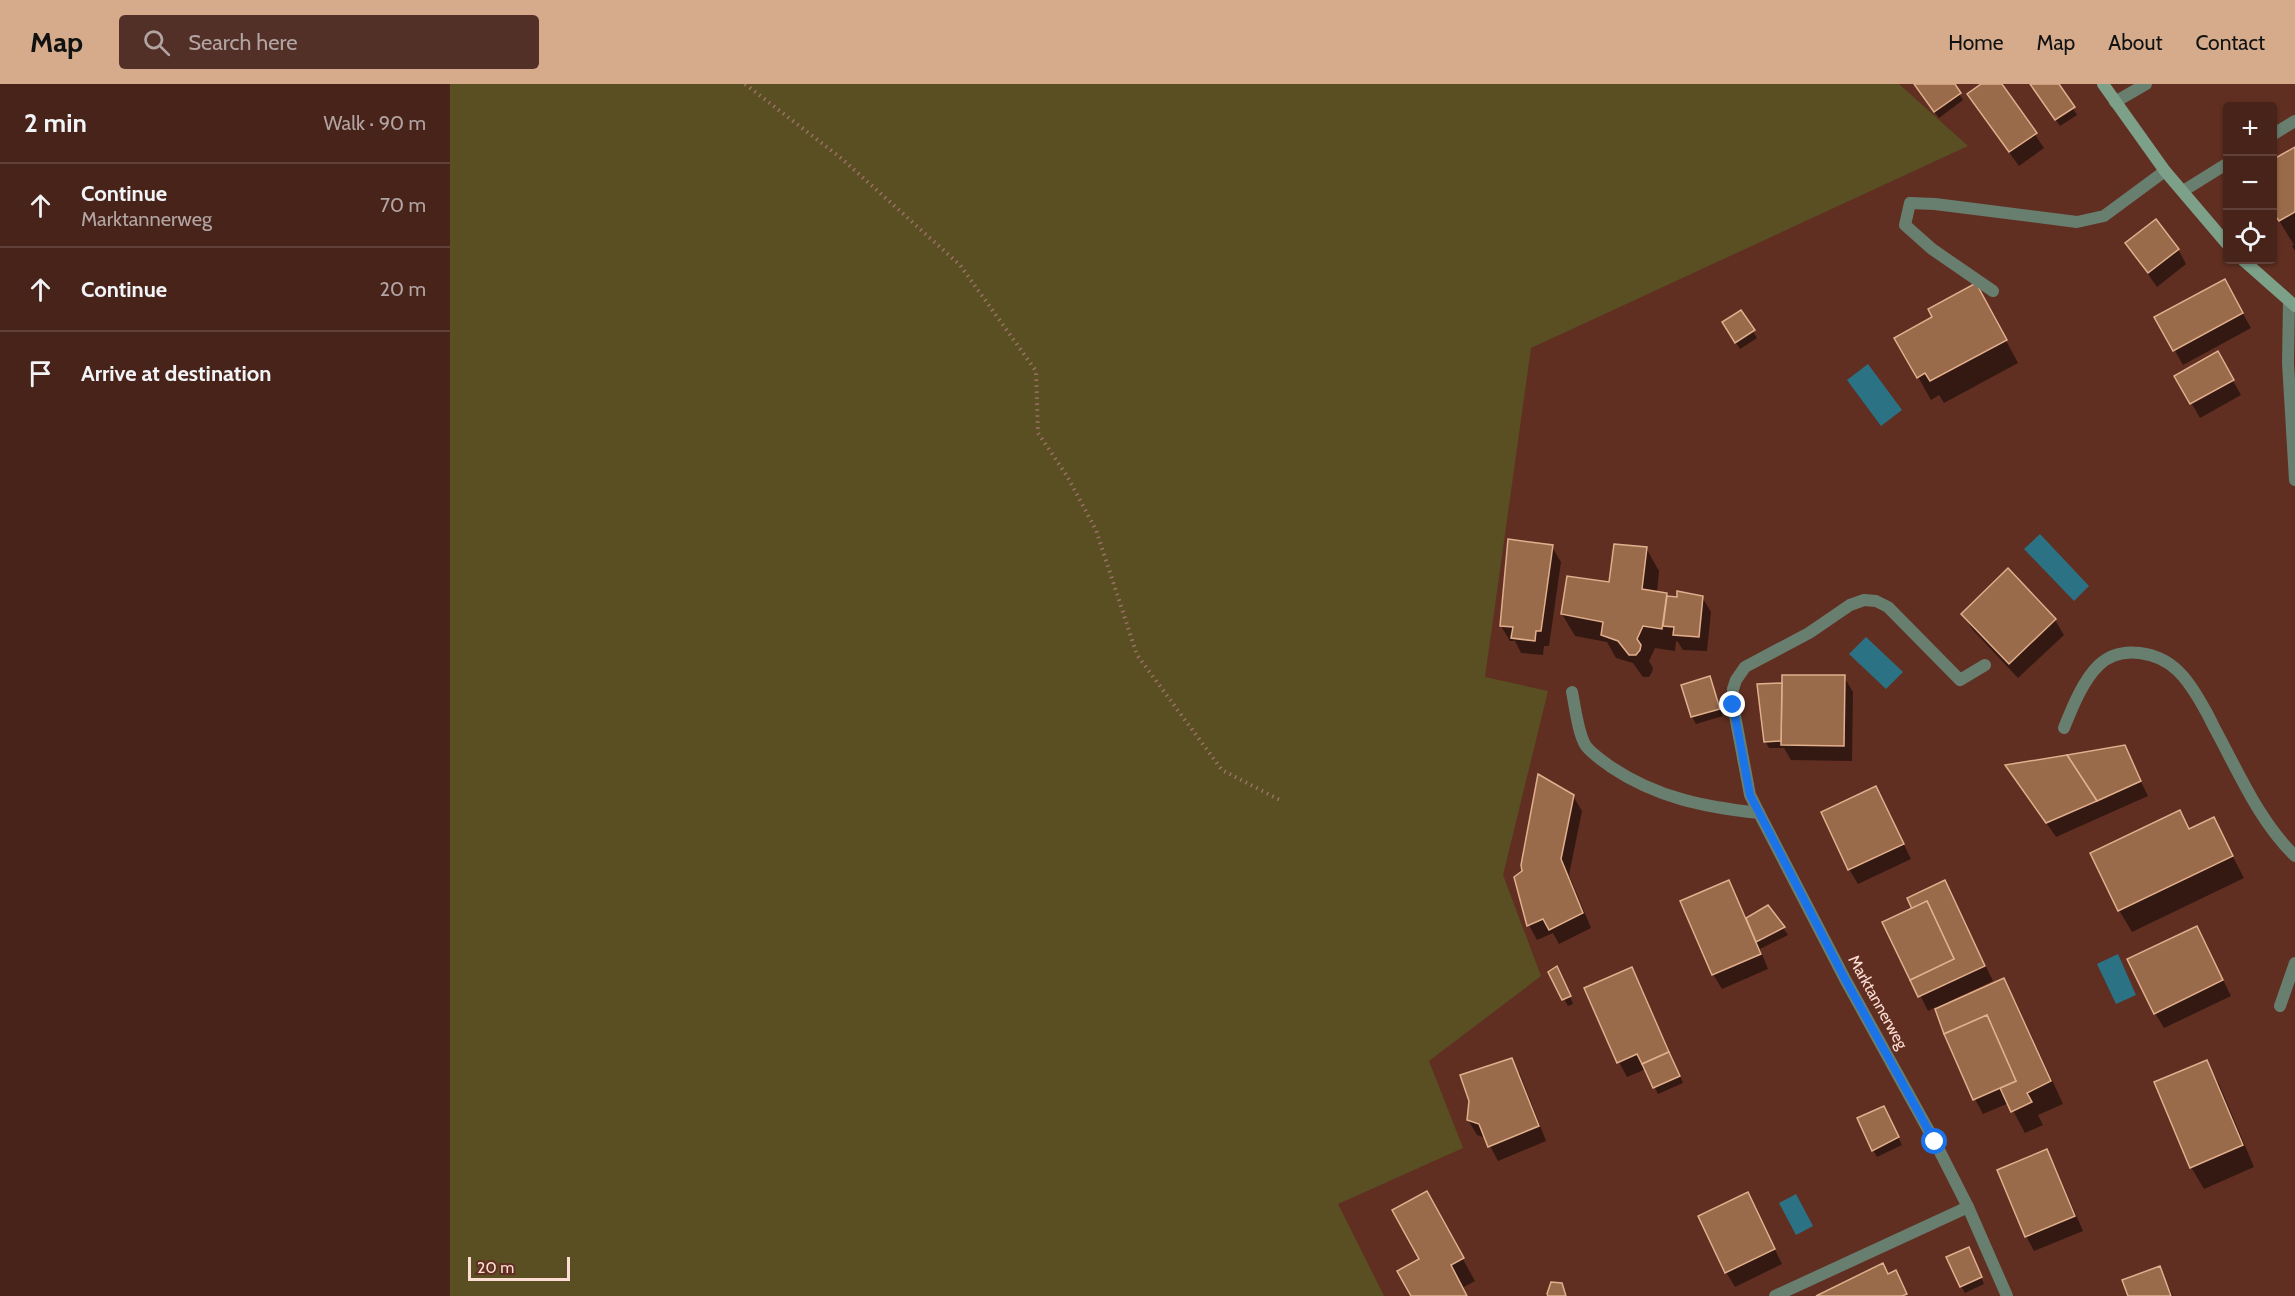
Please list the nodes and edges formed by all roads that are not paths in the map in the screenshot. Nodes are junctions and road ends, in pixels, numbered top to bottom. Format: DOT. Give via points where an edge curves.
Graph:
graph roads {
  1 [pos="2103,84"];
  2 [pos="2146,84"];
  3 [pos="2115,102"];
  4 [pos="2295,122"];
  5 [pos="2277,132"];
  6 [pos="2223,166"];
  7 [pos="2165,171"];
  8 [pos="2183,191"];
  9 [pos="2223,239"];
  10 [pos="2247,264"];
  11 [pos="1993,291"];
  12 [pos="2292,304"];
  13 [pos="2295,480"];
  14 [pos="1985,665"];
  15 [pos="1572,692"];
  16 [pos="2064,728"];
  17 [pos="1759,813"];
  18 [pos="2295,856"];
  19 [pos="2295,963"];
  20 [pos="2280,1006"];
  21 [pos="1968,1207"];
  22 [pos="1775,1296"];
  23 [pos="2007,1296"];
  1 -- 3 [label="street"];
  2 -- 3 [label="street"];
  3 -- 7 [label="street"];
  4 -- 5 [label="street"];
  6 -- 8 [label="street"];
  7 -- 8 [label="street"];
  7 -- 11 [label="street" via="2104,216 2077,222 1910,203 1905,225"];
  8 -- 9 [label="street"];
  10 -- 12 [label="street"];
  12 -- 13 [label="street" via="2288,374"];
  14 -- 17 [label="street, Marktannerweg" via="1960,680 1888,607 1864,600 1745,667 1733,689 1733,705 1750,795"];
  15 -- 17 [label="street" via="1586,746 1635,783 1726,810"];
  16 -- 18 [label="street" via="2077,697 2099,665 2124,654 2140,652 2157,657 2179,671 2205,709 2266,821"];
  17 -- 21 [label="street, Marktannerweg"];
  19 -- 20 [label="street"];
  21 -- 22 [label="street"];
  21 -- 23 [label="street, Marktannerweg"];
}
